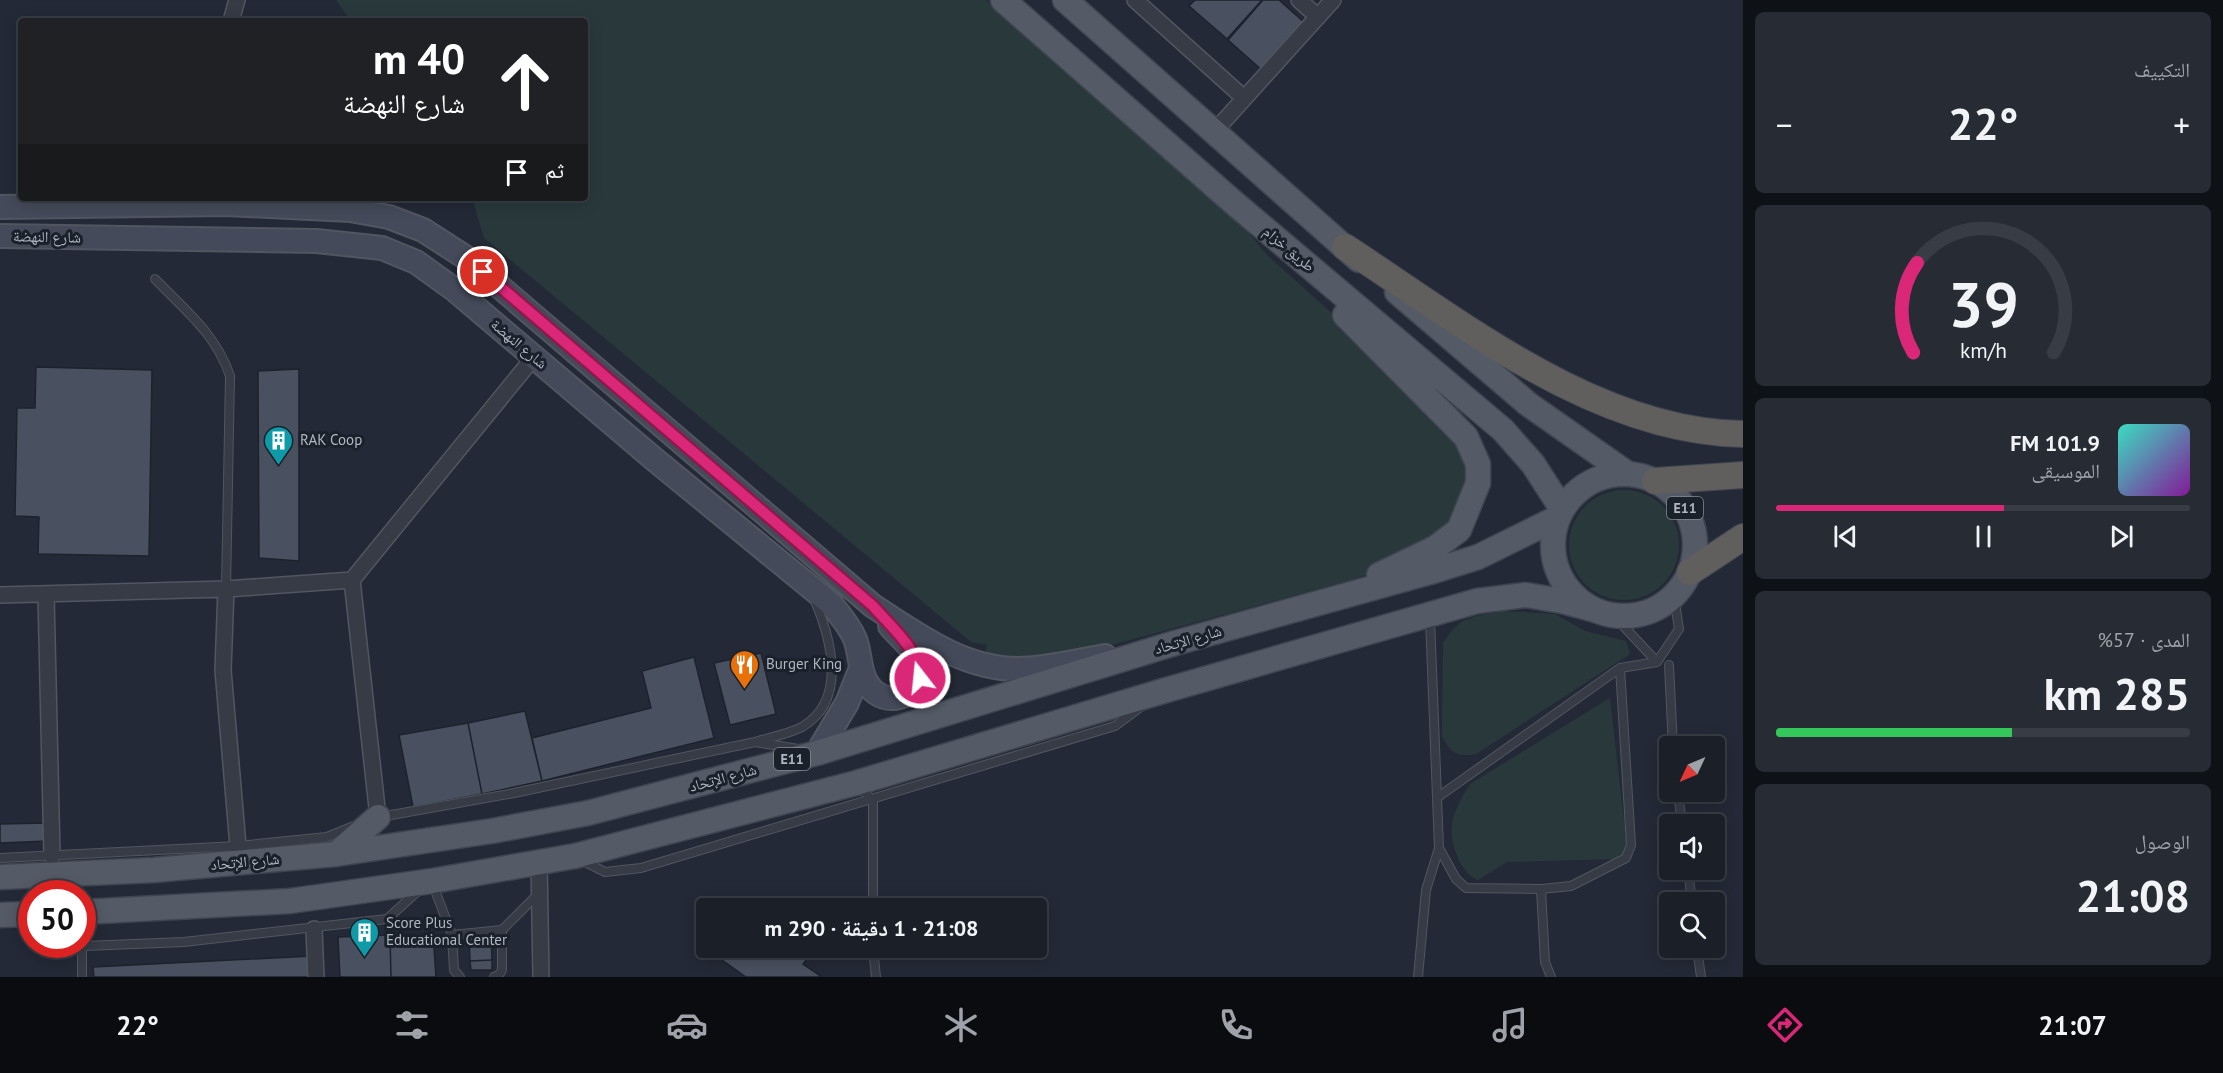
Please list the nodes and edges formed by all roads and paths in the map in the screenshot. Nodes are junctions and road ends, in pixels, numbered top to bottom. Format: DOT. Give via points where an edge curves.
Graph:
graph roads {
  1 [pos="237,0"];
  2 [pos="1003,0"];
  3 [pos="1065,0"];
  4 [pos="1135,0"];
  5 [pos="1299,0"];
  6 [pos="1333,0"];
  7 [pos="1318,17"];
  8 [pos="232,18"];
  9 [pos="1244,98"];
  10 [pos="1214,132"];
  11 [pos="226,201"];
  12 [pos="1233,202"];
  13 [pos="0,207"];
  14 [pos="0,236"];
  15 [pos="1345,247"];
  16 [pos="155,279"];
  17 [pos="534,357"];
  18 [pos="1743,434"];
  19 [pos="1629,474"];
  20 [pos="1743,475"];
  21 [pos="1655,481"];
  22 [pos="1560,514"];
  23 [pos="1743,537"];
  24 [pos="1690,572"];
  25 [pos="352,580"];
  26 [pos="810,588"];
  27 [pos="226,589"];
  28 [pos="0,595"];
  29 [pos="46,596"];
  30 [pos="1674,596"];
  31 [pos="1327,601"];
  32 [pos="873,606"];
  33 [pos="1604,613"];
  34 [pos="1429,615"];
  35 [pos="1175,644"];
  36 [pos="1657,662"];
  37 [pos="1669,666"];
  38 [pos="861,668"];
  39 [pos="1620,668"];
  40 [pos="1163,691"];
  41 [pos="1672,736"];
  42 [pos="755,742"];
  43 [pos="817,753"];
  44 [pos="856,783"];
  45 [pos="1438,797"];
  46 [pos="873,801"];
  47 [pos="378,817"];
  48 [pos="238,846"];
  49 [pos="1439,848"];
  50 [pos="336,854"];
  51 [pos="52,856"];
  52 [pos="575,856"];
  53 [pos="0,858"];
  54 [pos="539,862"];
  55 [pos="0,877"];
  56 [pos="430,881"];
  57 [pos="1541,889"];
  58 [pos="540,893"];
  59 [pos="873,898"];
  60 [pos="96,911"];
  61 [pos="18,914"];
  62 [pos="0,915"];
  63 [pos="314,929"];
  64 [pos="502,930"];
  65 [pos="452,935"];
  66 [pos="96,945"];
  67 [pos="83,958"];
  68 [pos="874,958"];
  69 [pos="1698,958"];
  70 [pos="82,977"];
  71 [pos="316,977"];
  72 [pos="460,977"];
  73 [pos="494,977"];
  74 [pos="541,977"];
  75 [pos="876,977"];
  76 [pos="1418,977"];
  77 [pos="1551,977"];
  78 [pos="1701,977"];
  1 -- 8 [label="street"];
  2 -- 12 [label="main road, طريق خزام"];
  3 -- 10 [label="main road"];
  4 -- 9 [label="street"];
  5 -- 7 [label="street"];
  6 -- 7 [label="street"];
  7 -- 9 [label="street"];
  9 -- 10 [label="street"];
  10 -- 15 [label="main road"];
  11 -- 13 [label="main road, شارع النهضة"];
  11 -- 32 [label="main road, شارع النهضة" via="350,210 389,217 423,230 465,257"];
  12 -- 22 [label="main road, طريق خزام" via="1503,430 1533,464"];
  12 -- 31 [label="main road" via="1466,437 1478,464 1478,483 1459,530 1435,548"];
  14 -- 17 [label="main road, شارع النهضة" via="316,241 382,248 416,262"];
  15 -- 18 [label="highway" via="1582,396 1668,425"];
  15 -- 19 [label="main road" via="1528,404"];
  16 -- 27 [label="lane" via="204,328 222,352 230,376"];
  17 -- 25 [label="street"];
  17 -- 26 [label="main road, شارع النهضة"];
  19 -- 21 [label="main road, E11"];
  19 -- 22 [label="main road, E11" via="1609,475 1590,482 1574,493"];
  20 -- 21 [label="highway, E11"];
  21 -- 24 [label="main road, E11" via="1686,510 1694,530"];
  22 -- 31 [label="main road, شارع الإتحاد / E11" via="1478,557"];
  22 -- 33 [label="main road" via="1552,540 1563,582 1576,598"];
  23 -- 24 [label="highway, E11"];
  24 -- 30 [label="main road, E11"];
  25 -- 27 [label="street"];
  25 -- 47 [label="street"];
  26 -- 38 [label="main road, شارع النهضة" via="831,604 849,626"];
  26 -- 42 [label="lane" via="832,648 829,690 820,709 804,726"];
  27 -- 29 [label="street"];
  27 -- 48 [label="street" via="223,670"];
  28 -- 29 [label="street"];
  29 -- 51 [label="street"];
  30 -- 33 [label="main road, E11" via="1635,615"];
  30 -- 36 [label="lane" via="1680,629"];
  31 -- 35 [label="main road, شارع الإتحاد / E11"];
  32 -- 35 [label="main road" via="946,652 980,665 1019,669"];
  32 -- 38 [label="main road" via="915,654 920,678 904,696 890,699 875,692"];
  33 -- 34 [label="main road, E11" via="1526,595 1477,601"];
  33 -- 36 [label="lane"];
  34 -- 40 [label="main road, E11"];
  34 -- 45 [label="lane"];
  35 -- 43 [label="main road, شارع الإتحاد / E11"];
  36 -- 39 [label="lane"];
  37 -- 41 [label="lane"];
  38 -- 43 [label="main road" via="848,703"];
  39 -- 45 [label="lane"];
  39 -- 57 [label="lane" via="1629,853 1571,886"];
  40 -- 44 [label="main road, E11"];
  40 -- 46 [label="lane" via="1115,726"];
  42 -- 43 [label="lane"];
  42 -- 47 [label="lane"];
  43 -- 50 [label="main road, شارع الإتحاد / E11" via="588,813"];
  44 -- 46 [label="lane"];
  44 -- 52 [label="main road, E11"];
  45 -- 49 [label="lane"];
  46 -- 52 [label="lane" via="641,868 605,872"];
  46 -- 59 [label="lane"];
  47 -- 48 [label="lane" via="327,837"];
  47 -- 50 [label="main road"];
  48 -- 51 [label="lane"];
  49 -- 57 [label="lane" via="1456,879 1466,888"];
  49 -- 76 [label="lane" via="1426,890"];
  50 -- 55 [label="main road, شارع الإتحاد / E11" via="154,870"];
  51 -- 53 [label="lane"];
  52 -- 54 [label="main road, E11"];
  54 -- 56 [label="main road, E11"];
  54 -- 58 [label="street"];
  56 -- 60 [label="main road, E11" via="290,900"];
  56 -- 63 [label="lane" via="387,919"];
  56 -- 65 [label="lane"];
  57 -- 77 [label="lane" via="1545,962"];
  58 -- 64 [label="lane"];
  58 -- 74 [label="street"];
  61 -- 62 [label="main road"];
  63 -- 66 [label="lane" via="184,942"];
  63 -- 71 [label="street"];
  64 -- 65 [label="lane"];
  64 -- 73 [label="lane" via="502,969"];
  65 -- 72 [label="lane" via="454,970"];
  67 -- 70 [label="lane"];
  68 -- 75 [label="lane"];
  69 -- 78 [label="lane"];
}
